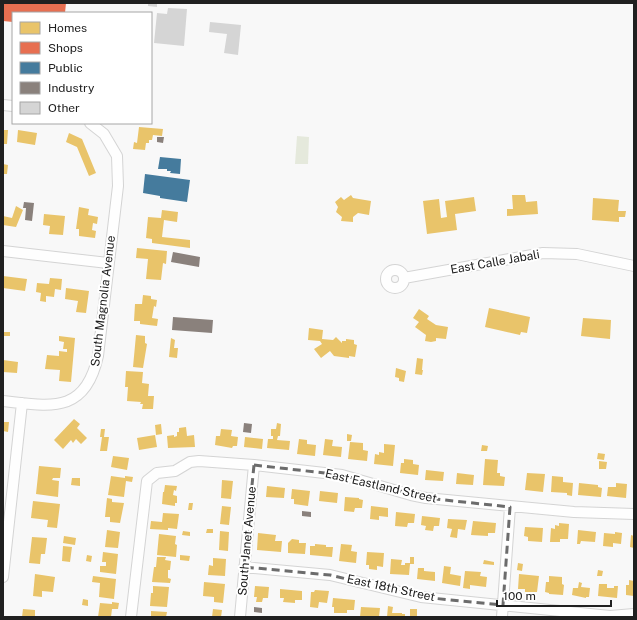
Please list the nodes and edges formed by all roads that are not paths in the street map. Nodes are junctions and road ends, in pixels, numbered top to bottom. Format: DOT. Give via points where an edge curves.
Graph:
graph roads {
  1 [pos="91,124"];
  2 [pos="3,252"];
  3 [pos="108,263"];
  4 [pos="634,266"];
  5 [pos="404,278"];
  6 [pos="3,400"];
  7 [pos="22,403"];
  8 [pos="254,465"];
  9 [pos="510,507"];
  10 [pos="634,514"];
  11 [pos="4,553"];
  12 [pos="244,567"];
  13 [pos="3,577"];
  14 [pos="503,605"];
  15 [pos="634,614"];
  16 [pos="131,617"];
  17 [pos="240,617"];
  18 [pos="502,617"];
  1 -- 3 [label="street, South Magnolia Avenue" via="104,134 117,156 118,186"];
  2 -- 3 [label="street"];
  3 -- 7 [label="street, South Magnolia Avenue" via="95,372 77,396 65,403 45,406"];
  4 -- 5 [label="street, East Calle Jabali" via="577,254 543,253"];
  6 -- 7 [label="street, South Magnolia Avenue"];
  7 -- 11 [label="street"];
  8 -- 9 [label="street, East Eastland Street" via="342,475 426,498"];
  8 -- 12 [label="street, South Janet Avenue"];
  8 -- 16 [label="street, East Eastland Street" via="199,461 190,462 175,470 150,473 145,489"];
  9 -- 10 [label="street, East Eastland Street"];
  9 -- 14 [label="street"];
  11 -- 13 [label="street"];
  12 -- 14 [label="street, East 18th Street" via="330,575 421,597"];
  12 -- 17 [label="street, South Janet Avenue"];
  14 -- 15 [label="street, East 18th Street" via="610,616"];
  14 -- 18 [label="street"];
}
